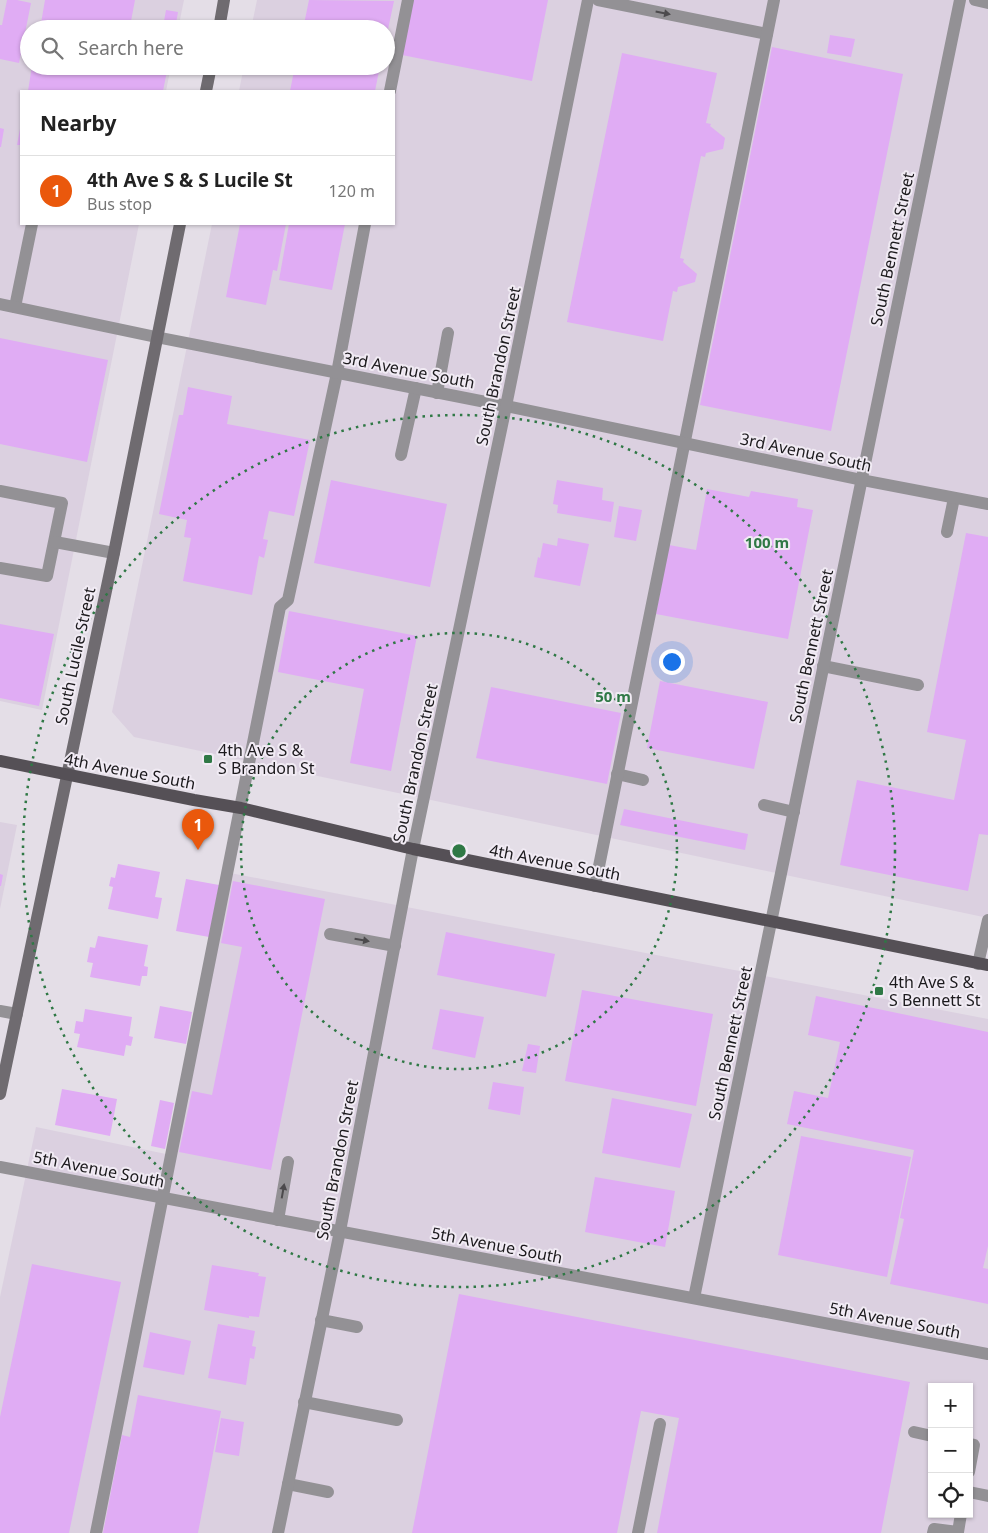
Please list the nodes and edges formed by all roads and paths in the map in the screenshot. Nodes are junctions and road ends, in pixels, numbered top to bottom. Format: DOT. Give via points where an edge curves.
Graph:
graph roads {
  1 [pos="224,0"];
  2 [pos="408,0"];
  3 [pos="588,0"];
  4 [pos="598,0"];
  5 [pos="774,0"];
  6 [pos="960,0"];
  7 [pos="975,0"];
  8 [pos="988,3"];
  9 [pos="221,20"];
  10 [pos="767,34"];
  11 [pos="395,66"];
  12 [pos="209,75"];
  13 [pos="393,75"];
  14 [pos="206,90"];
  15 [pos="390,90"];
  16 [pos="32,225"];
  17 [pos="180,225"];
  18 [pos="365,225"];
  19 [pos="0,304"];
  20 [pos="15,307"];
  21 [pos="448,333"];
  22 [pos="156,337"];
  23 [pos="337,373"];
  24 [pos="416,388"];
  25 [pos="437,392"];
  26 [pos="506,406"];
  27 [pos="684,443"];
  28 [pos="401,455"];
  29 [pos="862,480"];
  30 [pos="0,491"];
  31 [pos="954,498"];
  32 [pos="988,504"];
  33 [pos="947,532"];
  34 [pos="55,542"];
  35 [pos="114,553"];
  36 [pos="0,568"];
  37 [pos="823,666"];
  38 [pos="918,685"];
  39 [pos="0,761"];
  40 [pos="618,774"];
  41 [pos="67,775"];
  42 [pos="643,780"];
  43 [pos="764,805"];
  44 [pos="241,808"];
  45 [pos="794,812"];
  46 [pos="413,849"];
  47 [pos="595,886"];
  48 [pos="988,920"];
  49 [pos="771,922"];
  50 [pos="330,934"];
  51 [pos="394,946"];
  52 [pos="983,964"];
  53 [pos="0,1011"];
  54 [pos="17,1014"];
  55 [pos="0,1094"];
  56 [pos="288,1162"];
  57 [pos="0,1167"];
  58 [pos="163,1198"];
  59 [pos="278,1220"];
  60 [pos="340,1231"];
  61 [pos="694,1298"];
  62 [pos="321,1320"];
  63 [pos="356,1327"];
  64 [pos="988,1354"];
  65 [pos="304,1402"];
  66 [pos="396,1420"];
  67 [pos="660,1424"];
  68 [pos="914,1432"];
  69 [pos="928,1435"];
  70 [pos="288,1484"];
  71 [pos="328,1492"];
  72 [pos="973,1493"];
  73 [pos="988,1496"];
  74 [pos="960,1518"];
  75 [pos="96,1533"];
  76 [pos="278,1533"];
  77 [pos="638,1533"];
  78 [pos="933,1533"];
  1 -- 9 [label="street"];
  2 -- 11 [label="street"];
  3 -- 26 [label="street, South Brandon Street"];
  4 -- 10 [label="street, one-way"];
  5 -- 10 [label="street"];
  6 -- 29 [label="street, South Bennett Street"];
  7 -- 8 [label="street"];
  10 -- 27 [label="street"];
  12 -- 14 [label="street"];
  13 -- 15 [label="street"];
  16 -- 20 [label="street"];
  17 -- 22 [label="street, South Lucile Street"];
  18 -- 23 [label="street"];
  19 -- 20 [label="street, 3rd Avenue South"];
  20 -- 22 [label="street, 3rd Avenue South"];
  21 -- 25 [label="street"];
  22 -- 23 [label="street, 3rd Avenue South"];
  22 -- 35 [label="street, South Lucile Street"];
  23 -- 24 [label="street, 3rd Avenue South"];
  23 -- 44 [label="street" via="288,600 280,607"];
  24 -- 25 [label="street, 3rd Avenue South"];
  24 -- 28 [label="street"];
  25 -- 26 [label="street, 3rd Avenue South"];
  26 -- 27 [label="street, 3rd Avenue South"];
  26 -- 46 [label="street, South Brandon Street"];
  27 -- 29 [label="street, 3rd Avenue South"];
  27 -- 40 [label="street"];
  29 -- 31 [label="street, 3rd Avenue South"];
  29 -- 37 [label="street, South Bennett Street"];
  30 -- 34 [label="street" via="62,503"];
  31 -- 32 [label="street, 3rd Avenue South"];
  31 -- 33 [label="street"];
  34 -- 35 [label="street"];
  34 -- 36 [label="street" via="47,576"];
  35 -- 41 [label="street, South Lucile Street"];
  37 -- 38 [label="street"];
  37 -- 45 [label="street, South Bennett Street"];
  39 -- 41 [label="main road, 4th Avenue South"];
  40 -- 42 [label="street"];
  40 -- 47 [label="street"];
  41 -- 44 [label="main road, 4th Avenue South"];
  41 -- 54 [label="street, South Lucile Street"];
  43 -- 45 [label="street"];
  44 -- 46 [label="main road, 4th Avenue South"];
  44 -- 58 [label="street"];
  45 -- 49 [label="street, South Bennett Street"];
  46 -- 47 [label="main road, 4th Avenue South"];
  46 -- 51 [label="street, South Brandon Street"];
  47 -- 49 [label="main road, 4th Avenue South"];
  48 -- 52 [label="street"];
  49 -- 52 [label="main road, 4th Avenue South"];
  49 -- 61 [label="street, South Bennett Street"];
  50 -- 51 [label="street, one-way"];
  51 -- 60 [label="street, South Brandon Street"];
  53 -- 54 [label="street"];
  54 -- 55 [label="street, South Lucile Street"];
  59 -- 56 [label="street, one-way"];
  57 -- 58 [label="street, 5th Avenue South"];
  58 -- 59 [label="street, 5th Avenue South"];
  58 -- 75 [label="street"];
  59 -- 60 [label="street, 5th Avenue South"];
  60 -- 61 [label="street, 5th Avenue South"];
  60 -- 62 [label="street, South Brandon Street"];
  61 -- 64 [label="street, 5th Avenue South"];
  62 -- 63 [label="street"];
  62 -- 65 [label="street, South Brandon Street"];
  65 -- 66 [label="street"];
  65 -- 70 [label="street, South Brandon Street"];
  67 -- 77 [label="street"];
  68 -- 69 [label="street"];
  70 -- 71 [label="street"];
  70 -- 76 [label="street, South Brandon Street"];
  72 -- 73 [label="street"];
  74 -- 78 [label="street" via="958,1532 934,1529"];
}
